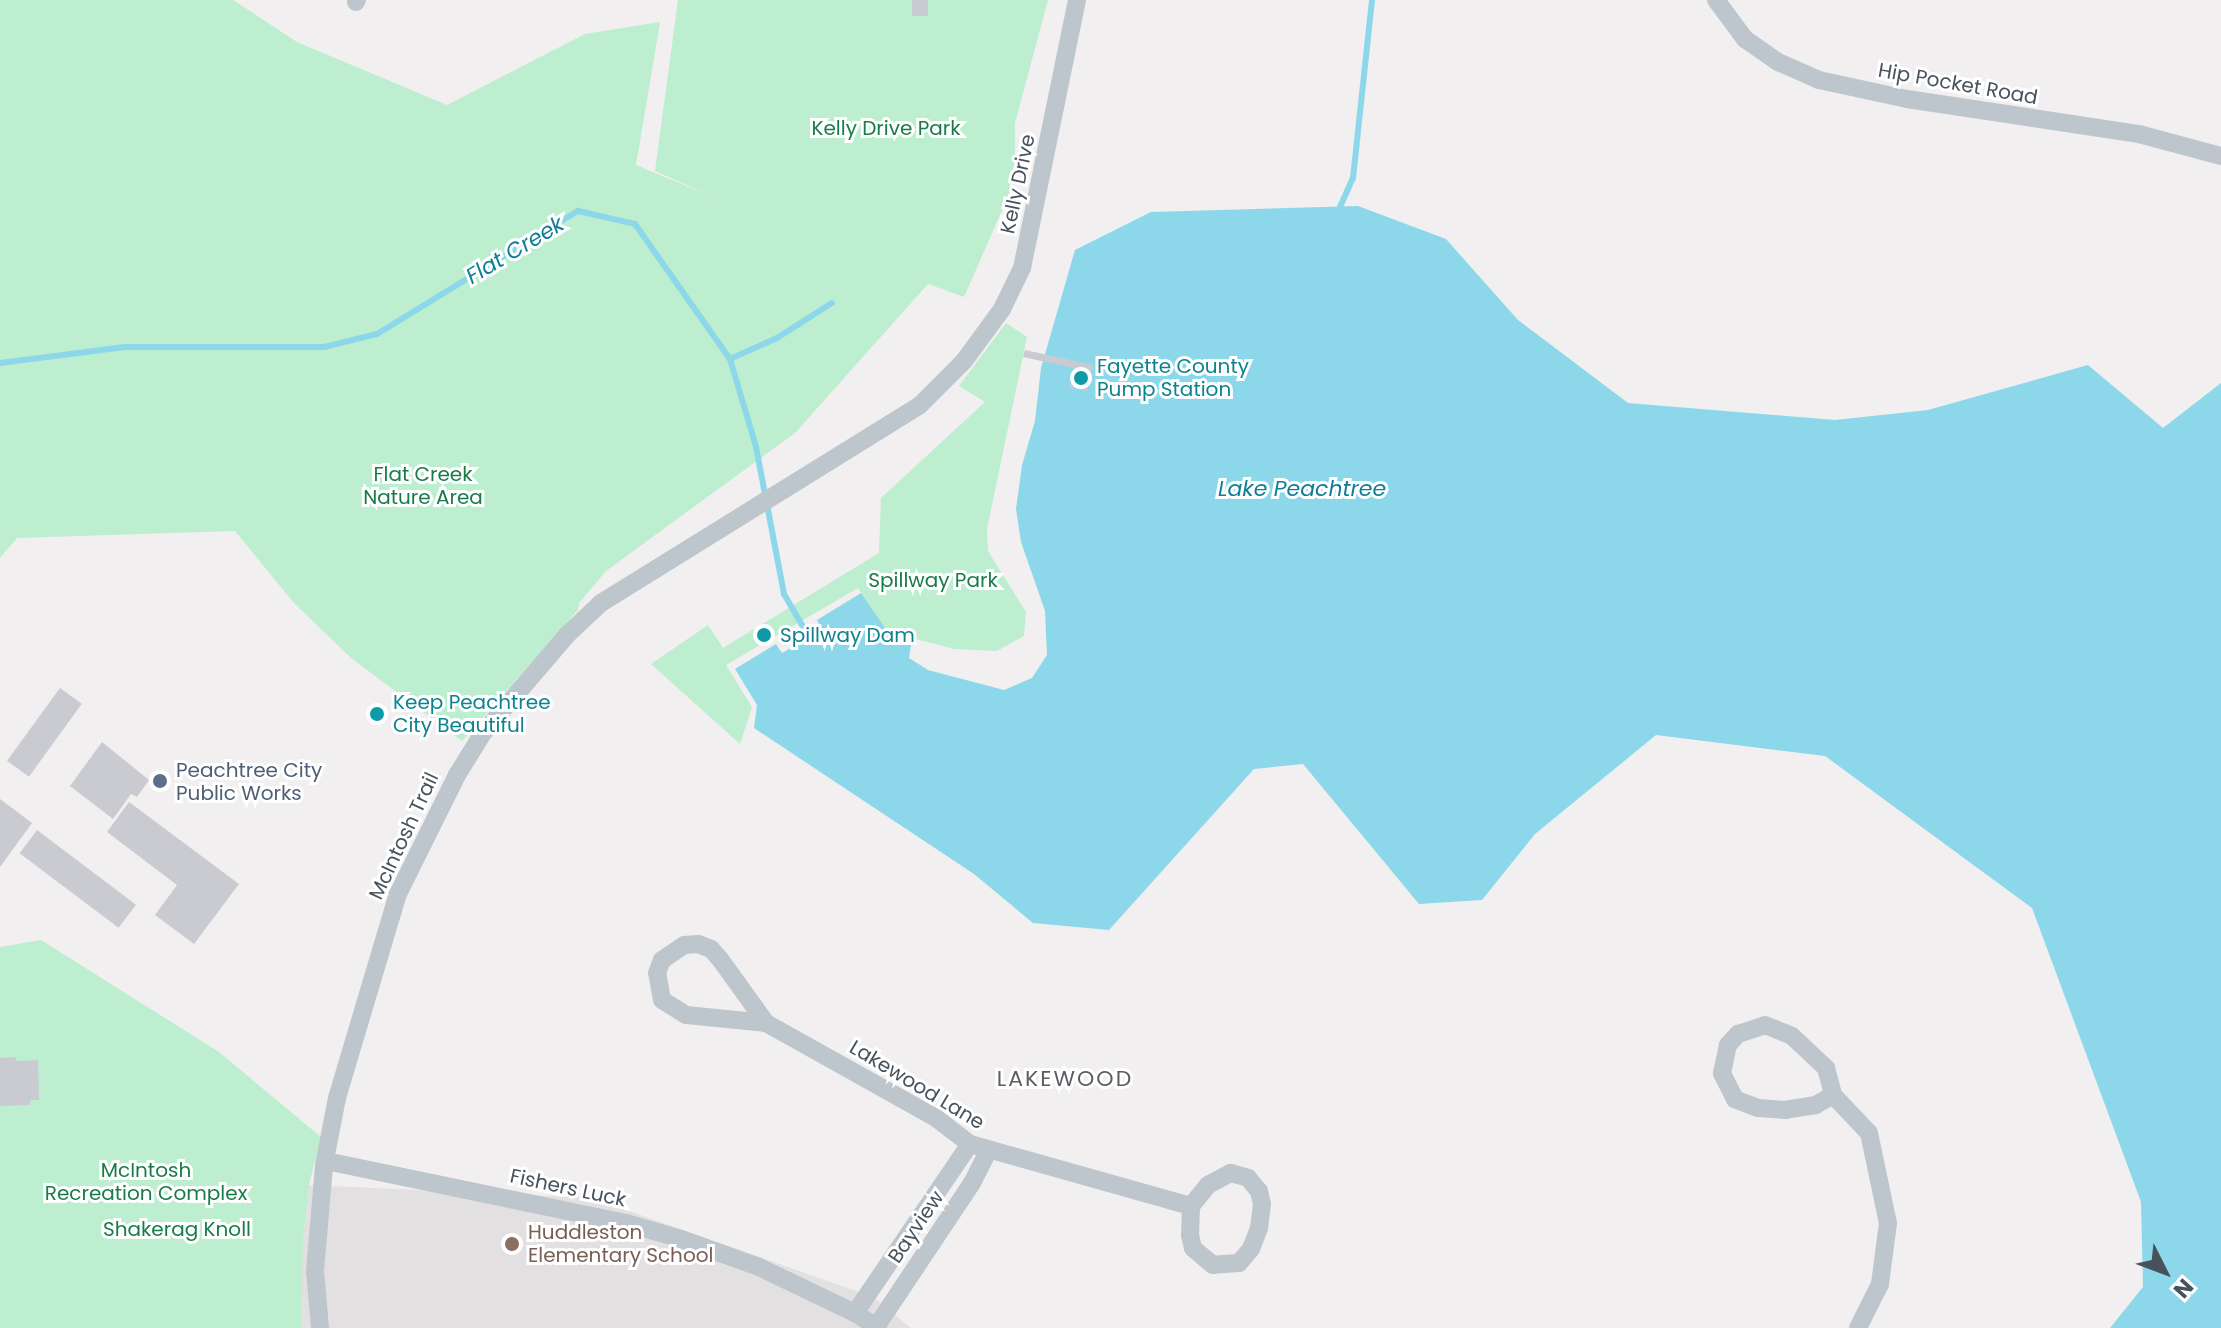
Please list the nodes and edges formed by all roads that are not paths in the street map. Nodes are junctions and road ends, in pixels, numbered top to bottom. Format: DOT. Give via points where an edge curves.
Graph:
graph roads {
  1 [pos="1077,0"];
  2 [pos="1716,0"];
  3 [pos="2221,156"];
  4 [pos="964,361"];
  5 [pos="766,1023"];
  6 [pos="1833,1095"];
  7 [pos="970,1144"];
  8 [pos="989,1150"];
  9 [pos="326,1161"];
  10 [pos="1191,1206"];
  11 [pos="855,1313"];
  12 [pos="877,1327"];
  13 [pos="320,1328"];
  14 [pos="1858,1328"];
  1 -- 4 [label="street, Kelly Drive" via="1022,268 1002,309"];
  2 -- 3 [label="street, Hip Pocket Road" via="1745,39 1778,62 1819,80 1907,99 2139,134"];
  4 -- 9 [label="street, McIntosh Trail" via="919,406 601,603 483,733 398,894 337,1098"];
  5 -- 5 [label="street, Lakewood Lane" via="711,949 684,945 662,960 657,987 673,1009"];
  5 -- 7 [label="street, Lakewood Lane" via="936,1118"];
  6 -- 6 [label="street" via="1826,1068 1792,1036 1765,1025 1738,1034 1728,1045 1722,1073 1735,1099 1786,1110 1816,1105"];
  6 -- 14 [label="street" via="1869,1133 1888,1223 1880,1284"];
  7 -- 8 [label="street, Lakewood Lane"];
  7 -- 11 [label="street, Bayview"];
  8 -- 10 [label="street, Lakewood Lane"];
  8 -- 12 [label="street, Bayview"];
  9 -- 11 [label="street, Fishers Luck" via="640,1227 759,1267"];
  9 -- 13 [label="street, McIntosh Trail" via="315,1271"];
  10 -- 10 [label="street" via="1190,1235 1202,1259 1213,1265 1239,1263 1259,1228 1262,1204 1254,1183 1241,1174 1218,1177"];
  11 -- 12 [label="street, Fishers Luck"];
}
